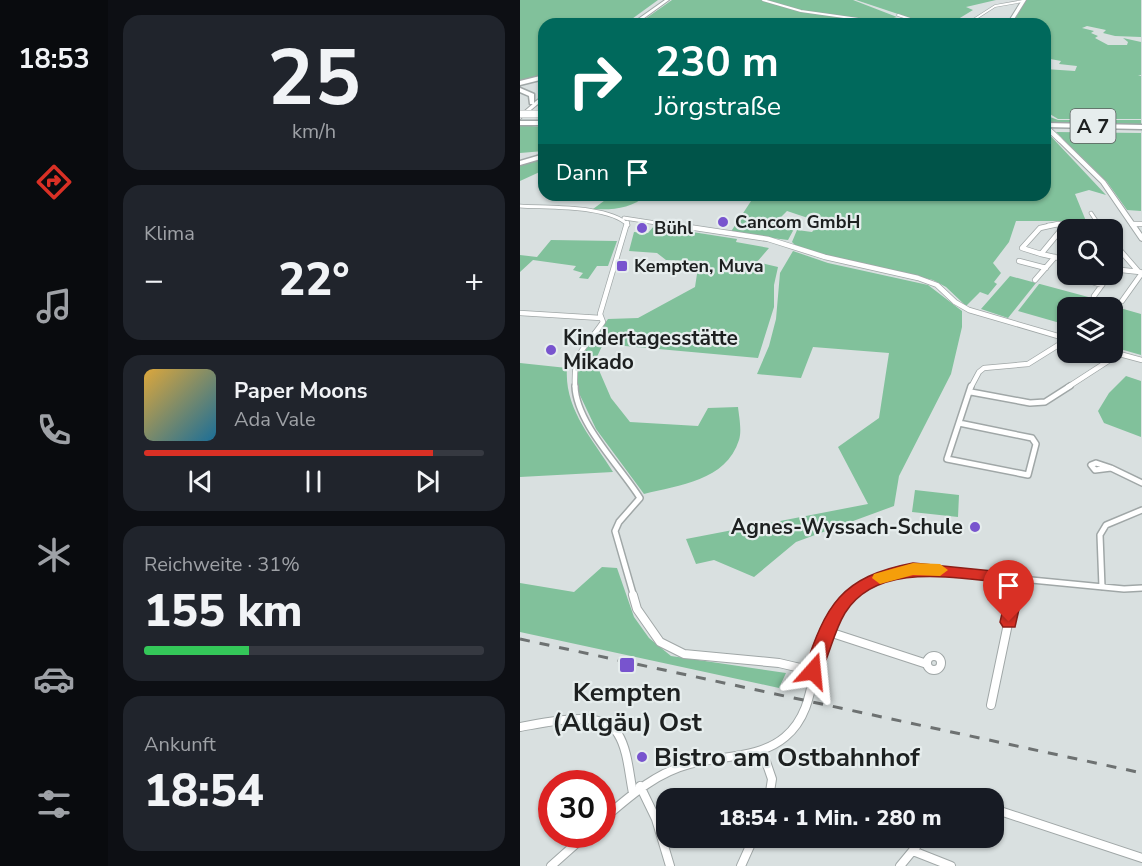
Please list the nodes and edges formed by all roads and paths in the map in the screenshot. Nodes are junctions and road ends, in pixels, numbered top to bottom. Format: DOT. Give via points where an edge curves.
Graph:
graph roads {
  1 [pos="665,0"];
  2 [pos="763,0"];
  3 [pos="1023,0"];
  4 [pos="898,15"];
  5 [pos="640,18"];
  6 [pos="851,18"];
  7 [pos="907,18"];
  8 [pos="976,18"];
  9 [pos="1012,18"];
  10 [pos="538,78"];
  11 [pos="520,82"];
  12 [pos="520,90"];
  13 [pos="538,99"];
  14 [pos="538,102"];
  15 [pos="520,117"];
  16 [pos="538,119"];
  17 [pos="538,119"];
  18 [pos="1051,126"];
  19 [pos="1141,129"];
  20 [pos="1051,132"];
  21 [pos="520,154"];
  22 [pos="538,154"];
  23 [pos="538,156"];
  24 [pos="520,163"];
  25 [pos="520,207"];
  26 [pos="1092,213"];
  27 [pos="624,218"];
  28 [pos="1096,219"];
  29 [pos="1132,224"];
  30 [pos="1057,225"];
  31 [pos="1141,225"];
  32 [pos="1057,235"];
  33 [pos="1141,239"];
  34 [pos="1123,253"];
  35 [pos="1041,254"];
  36 [pos="1055,257"];
  37 [pos="1019,261"];
  38 [pos="1046,268"];
  39 [pos="1123,271"];
  40 [pos="1140,272"];
  41 [pos="1035,280"];
  42 [pos="1102,285"];
  43 [pos="1094,296"];
  44 [pos="1123,299"];
  45 [pos="520,313"];
  46 [pos="601,318"];
  47 [pos="1057,336"];
  48 [pos="1057,346"];
  49 [pos="1123,355"];
  50 [pos="1141,360"];
  51 [pos="1105,363"];
  52 [pos="971,392"];
  53 [pos="959,423"];
  54 [pos="1111,468"];
  55 [pos="1141,483"];
  56 [pos="1141,510"];
  57 [pos="1018,578"];
  58 [pos="1102,587"];
  59 [pos="1141,588"];
  60 [pos="826,631"];
  61 [pos="927,664"];
  62 [pos="813,671"];
  63 [pos="991,705"];
  64 [pos="520,727"];
  65 [pos="762,750"];
  66 [pos="640,786"];
  67 [pos="771,788"];
  68 [pos="633,793"];
  69 [pos="616,808"];
  70 [pos="1004,812"];
  71 [pos="571,848"];
  72 [pos="749,848"];
  73 [pos="915,848"];
  74 [pos="913,851"];
  75 [pos="1141,858"];
  76 [pos="551,866"];
  77 [pos="670,866"];
  78 [pos="741,866"];
  79 [pos="900,866"];
  80 [pos="951,866"];
  1 -- 5 [label="main road"];
  2 -- 6 [label="street"];
  3 -- 8 [label="street" via="995,6"];
  3 -- 9 [label="street"];
  4 -- 7 [label="street"];
  10 -- 11 [label="highway"];
  12 -- 13 [label="highway"];
  14 -- 15 [label="main road"];
  15 -- 16 [label="highway"];
  15 -- 17 [label="highway, bridge"];
  18 -- 19 [label="highway, A 7"];
  20 -- 29 [label="street, bridge" via="1103,183"];
  21 -- 22 [label="highway"];
  23 -- 24 [label="highway"];
  25 -- 27 [label="street"];
  26 -- 28 [label="street"];
  27 -- 46 [label="street" via="629,228"];
  27 -- 47 [label="street" via="768,239 924,280 937,285 969,310"];
  29 -- 31 [label="street"];
  29 -- 33 [label="street"];
  30 -- 35 [label="street" via="1044,224 1022,248"];
  32 -- 35 [label="street"];
  34 -- 40 [label="street"];
  35 -- 36 [label="street"];
  36 -- 38 [label="street"];
  37 -- 38 [label="street"];
  38 -- 41 [label="street"];
  39 -- 40 [label="street"];
  40 -- 44 [label="street"];
  42 -- 43 [label="street"];
  45 -- 46 [label="street"];
  46 -- 62 [label="street" via="601,325 580,350 573,372 574,390 593,430 640,498 615,531 637,609 660,642 684,654 780,663"];
  48 -- 52 [label="street" via="1030,363 989,367 979,372"];
  49 -- 50 [label="street"];
  51 -- 52 [label="street" via="1045,402"];
  52 -- 53 [label="street"];
  53 -- 53 [label="street" via="947,459 1028,475 1036,444 1032,438"];
  54 -- 55 [label="street"];
  56 -- 58 [label="street" via="1106,525 1100,535"];
  57 -- 58 [label="street"];
  57 -- 60 [label="street" via="923,570 888,574 853,593"];
  57 -- 63 [label="street"];
  58 -- 59 [label="street"];
  60 -- 61 [label="street"];
  60 -- 62 [label="street"];
  62 -- 65 [label="street" via="803,715 787,736"];
  64 -- 68 [label="street" via="589,719 613,726"];
  65 -- 66 [label="street" via="690,764"];
  65 -- 67 [label="street" via="772,779"];
  66 -- 68 [label="street"];
  66 -- 77 [label="street" via="656,819"];
  68 -- 69 [label="street"];
  70 -- 75 [label="street"];
  71 -- 76 [label="street"];
  72 -- 78 [label="street"];
  73 -- 74 [label="street"];
  74 -- 79 [label="street"];
  74 -- 80 [label="street"];
}
